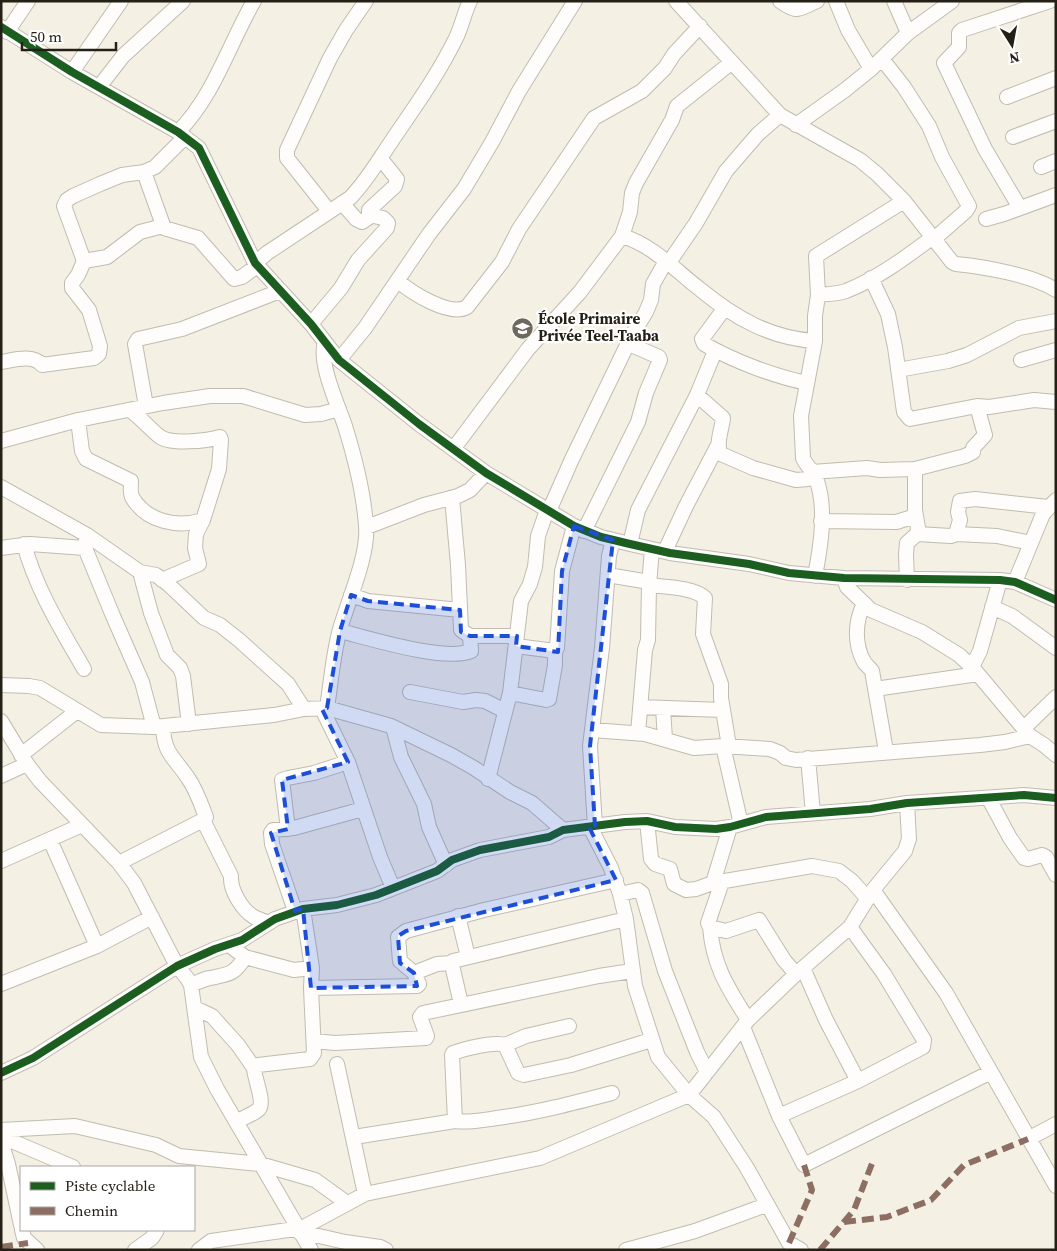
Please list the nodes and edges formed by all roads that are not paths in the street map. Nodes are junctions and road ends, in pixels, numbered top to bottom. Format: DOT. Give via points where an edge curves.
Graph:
graph roads {
  1 [pos="28,1"];
  2 [pos="121,1"];
  3 [pos="182,1"];
  4 [pos="366,1"];
  5 [pos="470,1"];
  6 [pos="575,1"];
  7 [pos="676,1"];
  8 [pos="780,1"];
  9 [pos="817,1"];
  10 [pos="836,1"];
  11 [pos="894,1"];
  12 [pos="952,1"];
  13 [pos="1050,1"];
  14 [pos="249,3"];
  15 [pos="700,26"];
  16 [pos="4,29"];
  17 [pos="908,33"];
  18 [pos="882,59"];
  19 [pos="732,62"];
  20 [pos="871,69"];
  21 [pos="72,72"];
  22 [pos="1056,78"];
  23 [pos="99,87"];
  24 [pos="1007,97"];
  25 [pos="780,115"];
  26 [pos="1056,121"];
  27 [pos="796,125"];
  28 [pos="181,134"];
  29 [pos="1012,137"];
  30 [pos="381,159"];
  31 [pos="1056,161"];
  32 [pos="1041,167"];
  33 [pos="144,172"];
  34 [pos="1056,195"];
  35 [pos="904,201"];
  36 [pos="342,203"];
  37 [pos="1020,208"];
  38 [pos="329,211"];
  39 [pos="372,216"];
  40 [pos="986,218"];
  41 [pos="164,226"];
  42 [pos="622,236"];
  43 [pos="933,238"];
  44 [pos="84,261"];
  45 [pos="667,262"];
  46 [pos="256,265"];
  47 [pos="871,278"];
  48 [pos="398,281"];
  49 [pos="1056,290"];
  50 [pos="280,291"];
  51 [pos="818,295"];
  52 [pos="724,309"];
  53 [pos="1056,321"];
  54 [pos="311,324"];
  55 [pos="815,341"];
  56 [pos="325,342"];
  57 [pos="629,344"];
  58 [pos="1056,350"];
  59 [pos="715,351"];
  60 [pos="339,360"];
  61 [pos="1021,360"];
  62 [pos="1,362"];
  63 [pos="898,370"];
  64 [pos="807,384"];
  65 [pos="697,395"];
  66 [pos="1056,402"];
  67 [pos="146,406"];
  68 [pos="977,406"];
  69 [pos="130,410"];
  70 [pos="339,410"];
  71 [pos="78,420"];
  72 [pos="1,441"];
  73 [pos="718,445"];
  74 [pos="454,448"];
  75 [pos="915,469"];
  76 [pos="486,473"];
  77 [pos="814,474"];
  78 [pos="1,487"];
  79 [pos="452,498"];
  80 [pos="1052,504"];
  81 [pos="548,510"];
  82 [pos="916,516"];
  83 [pos="203,520"];
  84 [pos="821,520"];
  85 [pos="367,527"];
  86 [pos="579,528"];
  87 [pos="917,534"];
  88 [pos="956,534"];
  89 [pos="613,540"];
  90 [pos="86,542"];
  91 [pos="1031,543"];
  92 [pos="24,544"];
  93 [pos="630,544"];
  94 [pos="1,548"];
  95 [pos="658,550"];
  96 [pos="140,572"];
  97 [pos="608,576"];
  98 [pos="815,576"];
  99 [pos="844,578"];
  100 [pos="162,580"];
  101 [pos="907,580"];
  102 [pos="1000,580"];
  103 [pos="1015,582"];
  104 [pos="649,584"];
  105 [pos="351,595"];
  106 [pos="1056,600"];
  107 [pos="864,604"];
  108 [pos="992,607"];
  109 [pos="460,610"];
  110 [pos="340,631"];
  111 [pos="470,636"];
  112 [pos="516,641"];
  113 [pos="1056,648"];
  114 [pos="555,652"];
  115 [pos="84,669"];
  116 [pos="975,671"];
  117 [pos="1,685"];
  118 [pos="874,689"];
  119 [pos="410,692"];
  120 [pos="510,693"];
  121 [pos="1056,697"];
  122 [pos="640,707"];
  123 [pos="324,708"];
  124 [pos="663,708"];
  125 [pos="304,709"];
  126 [pos="722,710"];
  127 [pos="77,711"];
  128 [pos="505,712"];
  129 [pos="1,721"];
  130 [pos="189,724"];
  131 [pos="159,727"];
  132 [pos="393,727"];
  133 [pos="592,730"];
  134 [pos="1027,732"];
  135 [pos="638,734"];
  136 [pos="665,739"];
  137 [pos="726,746"];
  138 [pos="886,751"];
  139 [pos="1056,755"];
  140 [pos="808,758"];
  141 [pos="24,760"];
  142 [pos="348,762"];
  143 [pos="1,776"];
  144 [pos="488,779"];
  145 [pos="1056,798"];
  146 [pos="990,799"];
  147 [pos="906,803"];
  148 [pos="363,809"];
  149 [pos="813,813"];
  150 [pos="203,820"];
  151 [pos="647,821"];
  152 [pos="82,824"];
  153 [pos="736,826"];
  154 [pos="593,827"];
  155 [pos="288,829"];
  156 [pos="563,830"];
  157 [pos="50,840"];
  158 [pos="1,861"];
  159 [pos="119,863"];
  160 [pos="446,865"];
  161 [pos="1056,875"];
  162 [pos="616,880"];
  163 [pos="718,882"];
  164 [pos="393,888"];
  165 [pos="620,894"];
  166 [pos="871,894"];
  167 [pos="299,910"];
  168 [pos="458,916"];
  169 [pos="152,917"];
  170 [pos="626,919"];
  171 [pos="269,922"];
  172 [pos="850,927"];
  173 [pos="710,928"];
  174 [pos="228,945"];
  175 [pos="97,946"];
  176 [pos="245,957"];
  177 [pos="468,957"];
  178 [pos="452,963"];
  179 [pos="177,966"];
  180 [pos="312,968"];
  181 [pos="632,971"];
  182 [pos="799,971"];
  183 [pos="414,973"];
  184 [pos="1,984"];
  185 [pos="191,985"];
  186 [pos="311,988"];
  187 [pos="461,1004"];
  188 [pos="195,1008"];
  189 [pos="745,1024"];
  190 [pos="569,1026"];
  191 [pos="651,1040"];
  192 [pos="314,1041"];
  193 [pos="505,1045"];
  194 [pos="337,1064"];
  195 [pos="254,1068"];
  196 [pos="707,1072"];
  197 [pos="991,1072"];
  198 [pos="1,1073"];
  199 [pos="858,1081"];
  200 [pos="612,1092"];
  201 [pos="689,1095"];
  202 [pos="779,1116"];
  203 [pos="237,1121"];
  204 [pos="455,1121"];
  205 [pos="1056,1124"];
  206 [pos="1,1130"];
  207 [pos="354,1137"];
  208 [pos="1028,1139"];
  209 [pos="1,1140"];
  210 [pos="177,1162"];
  211 [pos="260,1164"];
  212 [pos="71,1166"];
  213 [pos="1055,1184"];
  214 [pos="365,1194"];
  215 [pos="347,1203"];
  216 [pos="766,1205"];
  217 [pos="20,1220"];
  218 [pos="22,1231"];
  219 [pos="156,1231"];
  220 [pos="299,1231"];
  221 [pos="37,1250"];
  222 [pos="134,1250"];
  223 [pos="199,1250"];
  224 [pos="311,1250"];
  225 [pos="386,1250"];
  226 [pos="626,1250"];
  227 [pos="801,1250"];
  1 -- 16 [label="street"];
  2 -- 21 [label="street"];
  3 -- 23 [label="street" via="123,56"];
  4 -- 38 [label="street" via="330,58 287,150 287,158"];
  5 -- 30 [label="street" via="445,60"];
  6 -- 48 [label="street" via="464,189"];
  7 -- 15 [label="street"];
  8 -- 9 [label="street" via="791,10"];
  10 -- 20 [label="street" via="848,30"];
  11 -- 17 [label="street"];
  12 -- 17 [label="street"];
  13 -- 37 [label="street" via="962,30 958,36 959,47 944,62 986,149"];
  14 -- 28 [label="street" via="219,72"];
  15 -- 19 [label="street"];
  15 -- 48 [label="street" via="642,91 594,118 519,229 502,262 468,307 450,309 431,302"];
  16 -- 21 [label="street"];
  17 -- 18 [label="street"];
  18 -- 20 [label="street"];
  18 -- 43 [label="street" via="929,126 969,206"];
  19 -- 25 [label="street"];
  19 -- 42 [label="street" via="678,106 636,183"];
  20 -- 27 [label="street"];
  21 -- 23 [label="street"];
  22 -- 24 [label="street"];
  23 -- 28 [label="street"];
  25 -- 27 [label="street"];
  25 -- 45 [label="street" via="758,134 726,171 696,223"];
  26 -- 29 [label="street"];
  27 -- 35 [label="street" via="860,160"];
  28 -- 33 [label="street" via="155,167"];
  28 -- 46 [label="street" via="199,148"];
  30 -- 36 [label="street"];
  30 -- 39 [label="street" via="397,180 395,186 369,210"];
  31 -- 32 [label="street"];
  33 -- 41 [label="street"];
  33 -- 44 [label="street" via="122,175 67,200 64,206"];
  34 -- 37 [label="street"];
  35 -- 43 [label="street"];
  35 -- 51 [label="street" via="816,256"];
  36 -- 38 [label="street"];
  36 -- 39 [label="street" via="362,222"];
  37 -- 40 [label="street"];
  38 -- 46 [label="street" via="267,253"];
  39 -- 54 [label="street" via="383,218 388,223 387,228 358,260 341,288"];
  41 -- 44 [label="street" via="140,232 107,257"];
  41 -- 46 [label="street" via="198,238 234,279 242,277"];
  42 -- 45 [label="street" via="641,244"];
  42 -- 74 [label="street" via="580,292 528,349"];
  43 -- 47 [label="street"];
  43 -- 49 [label="street" via="956,264 1024,276"];
  44 -- 62 [label="street" via="72,288 89,310 100,346 99,354 94,358 42,365 32,359"];
  45 -- 52 [label="street"];
  45 -- 57 [label="street" via="653,284 651,300"];
  46 -- 50 [label="street"];
  47 -- 51 [label="street" via="844,292"];
  47 -- 63 [label="street" via="888,314"];
  48 -- 60 [label="street"];
  50 -- 54 [label="street"];
  50 -- 67 [label="street" via="182,329 138,339 135,344"];
  51 -- 55 [label="street"];
  52 -- 55 [label="street" via="770,332"];
  52 -- 59 [label="street" via="702,339"];
  53 -- 63 [label="street" via="1019,328 967,355 948,361"];
  54 -- 56 [label="street"];
  55 -- 64 [label="street"];
  56 -- 60 [label="street"];
  56 -- 70 [label="street" via="324,363"];
  57 -- 81 [label="street"];
  57 -- 86 [label="street" via="660,360 638,422"];
  58 -- 61 [label="street"];
  59 -- 64 [label="street"];
  59 -- 65 [label="street"];
  60 -- 74 [label="street"];
  63 -- 68 [label="street" via="904,412 910,419"];
  64 -- 77 [label="street" via="801,416 803,458"];
  65 -- 73 [label="street" via="722,418"];
  65 -- 93 [label="street" via="638,510"];
  66 -- 68 [label="street" via="1034,400"];
  67 -- 69 [label="street"];
  67 -- 70 [label="street" via="210,396 243,396 305,416"];
  68 -- 75 [label="street" via="985,435 973,452"];
  69 -- 71 [label="street"];
  69 -- 83 [label="street" via="168,441 220,437 220,469"];
  70 -- 85 [label="street"];
  71 -- 72 [label="street"];
  71 -- 83 [label="street" via="86,459 131,481 132,496 145,512 160,521 192,523"];
  73 -- 77 [label="street" via="721,454 753,468 796,480 808,479"];
  73 -- 95 [label="street"];
  74 -- 76 [label="street"];
  75 -- 77 [label="street" via="867,468"];
  75 -- 82 [label="street"];
  76 -- 79 [label="street" via="470,490"];
  76 -- 81 [label="street"];
  77 -- 84 [label="street" via="820,496"];
  78 -- 90 [label="street"];
  79 -- 85 [label="street" via="424,504"];
  79 -- 109 [label="street"];
  80 -- 88 [label="street" via="960,501"];
  80 -- 91 [label="street" via="1043,514"];
  81 -- 86 [label="street"];
  81 -- 112 [label="street" via="538,536 530,584 521,601"];
  82 -- 84 [label="street" via="896,522"];
  82 -- 87 [label="street"];
  83 -- 100 [label="street" via="195,543 199,564"];
  84 -- 98 [label="street"];
  85 -- 105 [label="street" via="363,555"];
  86 -- 89 [label="street"];
  86 -- 114 [label="street" via="562,571"];
  87 -- 88 [label="street"];
  87 -- 101 [label="street" via="907,543"];
  88 -- 91 [label="street" via="1001,536"];
  89 -- 93 [label="street"];
  89 -- 97 [label="street"];
  90 -- 92 [label="street"];
  90 -- 96 [label="street"];
  90 -- 131 [label="street" via="112,616"];
  91 -- 103 [label="street"];
  92 -- 94 [label="street"];
  92 -- 115 [label="street" via="36,581"];
  93 -- 95 [label="street"];
  95 -- 98 [label="street"];
  95 -- 104 [label="street"];
  96 -- 100 [label="street" via="156,575"];
  96 -- 130 [label="street" via="167,655 183,676"];
  97 -- 104 [label="street"];
  97 -- 133 [label="street"];
  98 -- 99 [label="street"];
  99 -- 101 [label="street"];
  99 -- 107 [label="street" via="847,587"];
  100 -- 125 [label="street" via="204,618 220,625 239,640 288,684"];
  101 -- 102 [label="street"];
  102 -- 103 [label="street"];
  102 -- 108 [label="street"];
  103 -- 106 [label="street"];
  104 -- 122 [label="street" via="648,640"];
  104 -- 126 [label="street" via="682,589 704,598 703,634 721,684"];
  105 -- 109 [label="street" via="368,601"];
  105 -- 110 [label="street"];
  107 -- 116 [label="street" via="882,616 941,643"];
  107 -- 118 [label="street" via="858,615 857,634 863,661 872,671"];
  108 -- 113 [label="street" via="1009,614"];
  108 -- 116 [label="street"];
  109 -- 111 [label="street" via="461,630"];
  110 -- 111 [label="street" via="401,647 458,654 471,651"];
  110 -- 123 [label="street"];
  111 -- 112 [label="street"];
  112 -- 114 [label="street"];
  112 -- 120 [label="street"];
  114 -- 120 [label="street" via="549,699"];
  116 -- 118 [label="street"];
  116 -- 134 [label="street"];
  117 -- 127 [label="street" via="40,688"];
  118 -- 138 [label="street"];
  119 -- 128 [label="street" via="463,702 485,701"];
  120 -- 128 [label="street"];
  121 -- 134 [label="street"];
  122 -- 124 [label="street"];
  122 -- 135 [label="street"];
  123 -- 125 [label="street"];
  123 -- 132 [label="street"];
  123 -- 142 [label="street"];
  124 -- 126 [label="street"];
  124 -- 136 [label="street"];
  125 -- 130 [label="street"];
  126 -- 137 [label="street"];
  127 -- 131 [label="street" via="101,726"];
  127 -- 141 [label="street"];
  128 -- 144 [label="street"];
  129 -- 141 [label="street"];
  130 -- 131 [label="street"];
  131 -- 150 [label="street" via="167,751 188,779 206,817"];
  132 -- 144 [label="street" via="451,755"];
  132 -- 160 [label="street" via="401,757 424,804"];
  133 -- 135 [label="street"];
  133 -- 154 [label="street"];
  134 -- 138 [label="street" via="996,743"];
  134 -- 139 [label="street"];
  135 -- 136 [label="street"];
  136 -- 137 [label="street" via="694,748"];
  137 -- 140 [label="street" via="770,749 796,760"];
  137 -- 153 [label="street"];
  138 -- 140 [label="street"];
  140 -- 149 [label="street"];
  141 -- 143 [label="street"];
  141 -- 152 [label="street"];
  142 -- 148 [label="street"];
  142 -- 155 [label="street" via="282,780"];
  144 -- 156 [label="street" via="532,803"];
  145 -- 146 [label="street" via="1024,795"];
  146 -- 147 [label="street"];
  146 -- 161 [label="street" via="1024,858 1042,855"];
  147 -- 149 [label="street"];
  147 -- 166 [label="street" via="908,844"];
  148 -- 155 [label="street"];
  148 -- 164 [label="street"];
  149 -- 153 [label="street" via="766,817"];
  150 -- 159 [label="street"];
  150 -- 171 [label="street" via="232,876 230,883 245,910"];
  151 -- 153 [label="street" via="706,829"];
  151 -- 154 [label="street"];
  151 -- 163 [label="street" via="651,860 670,869 674,884 686,890"];
  152 -- 157 [label="street"];
  152 -- 159 [label="street"];
  153 -- 163 [label="street"];
  154 -- 156 [label="street"];
  154 -- 162 [label="street"];
  155 -- 167 [label="street" via="273,830 272,844"];
  156 -- 160 [label="street" via="549,837 480,850"];
  157 -- 158 [label="street"];
  157 -- 175 [label="street"];
  159 -- 169 [label="street"];
  160 -- 164 [label="street"];
  162 -- 165 [label="street"];
  162 -- 168 [label="street"];
  163 -- 166 [label="street" via="812,866 839,871"];
  163 -- 173 [label="street" via="708,923"];
  164 -- 167 [label="street" via="362,900"];
  165 -- 170 [label="street"];
  165 -- 196 [label="street" via="638,890 642,893 665,971"];
  166 -- 172 [label="street"];
  166 -- 197 [label="street" via="946,993"];
  167 -- 171 [label="street"];
  167 -- 180 [label="street"];
  168 -- 177 [label="street"];
  168 -- 183 [label="street" via="406,931 398,937 400,961"];
  169 -- 175 [label="street"];
  169 -- 179 [label="street"];
  170 -- 177 [label="street"];
  170 -- 181 [label="street"];
  171 -- 174 [label="street"];
  172 -- 182 [label="street"];
  172 -- 199 [label="street" via="884,974 924,1040 923,1047"];
  173 -- 182 [label="street" via="726,931 759,920 784,960"];
  173 -- 189 [label="street" via="715,959"];
  174 -- 176 [label="street"];
  174 -- 179 [label="street"];
  175 -- 184 [label="street"];
  176 -- 180 [label="street" via="294,970"];
  176 -- 185 [label="street" via="232,973"];
  177 -- 178 [label="street"];
  178 -- 183 [label="street" via="437,964"];
  178 -- 187 [label="street"];
  179 -- 185 [label="street"];
  179 -- 198 [label="street" via="33,1058"];
  180 -- 186 [label="street"];
  181 -- 187 [label="street"];
  181 -- 191 [label="street"];
  182 -- 189 [label="street"];
  182 -- 199 [label="street"];
  183 -- 186 [label="street" via="418,986"];
  185 -- 188 [label="street"];
  186 -- 192 [label="street"];
  187 -- 192 [label="street" via="421,1014 426,1038 335,1043"];
  188 -- 195 [label="street" via="212,1016"];
  188 -- 203 [label="street" via="201,1057"];
  189 -- 196 [label="street"];
  189 -- 202 [label="street"];
  190 -- 193 [label="street" via="526,1036"];
  191 -- 193 [label="street" via="524,1076 518,1073"];
  191 -- 201 [label="street" via="658,1057"];
  192 -- 195 [label="street" via="314,1053 310,1059 258,1064"];
  193 -- 204 [label="street" via="485,1045 452,1055"];
  194 -- 207 [label="street"];
  195 -- 203 [label="street" via="261,1105"];
  196 -- 201 [label="street"];
  197 -- 202 [label="street" via="804,1165"];
  197 -- 208 [label="street"];
  199 -- 202 [label="street"];
  200 -- 204 [label="street" via="517,1116 465,1123"];
  201 -- 214 [label="street" via="540,1158"];
  201 -- 216 [label="street" via="714,1117"];
  203 -- 211 [label="street"];
  204 -- 207 [label="street"];
  205 -- 208 [label="street"];
  206 -- 210 [label="street" via="75,1126 156,1145"];
  207 -- 214 [label="street"];
  208 -- 213 [label="street"];
  209 -- 212 [label="street" via="14,1142"];
  209 -- 217 [label="street"];
  210 -- 211 [label="street"];
  211 -- 215 [label="street" via="315,1180"];
  211 -- 220 [label="street"];
  214 -- 215 [label="street"];
  215 -- 220 [label="street"];
  216 -- 226 [label="street" via="695,1231"];
  216 -- 227 [label="street" via="789,1242"];
  218 -- 221 [label="street" via="24,1238"];
  219 -- 222 [label="street" via="152,1238"];
  220 -- 223 [label="street" via="211,1241"];
  220 -- 224 [label="street"];
  220 -- 225 [label="street"];
}
